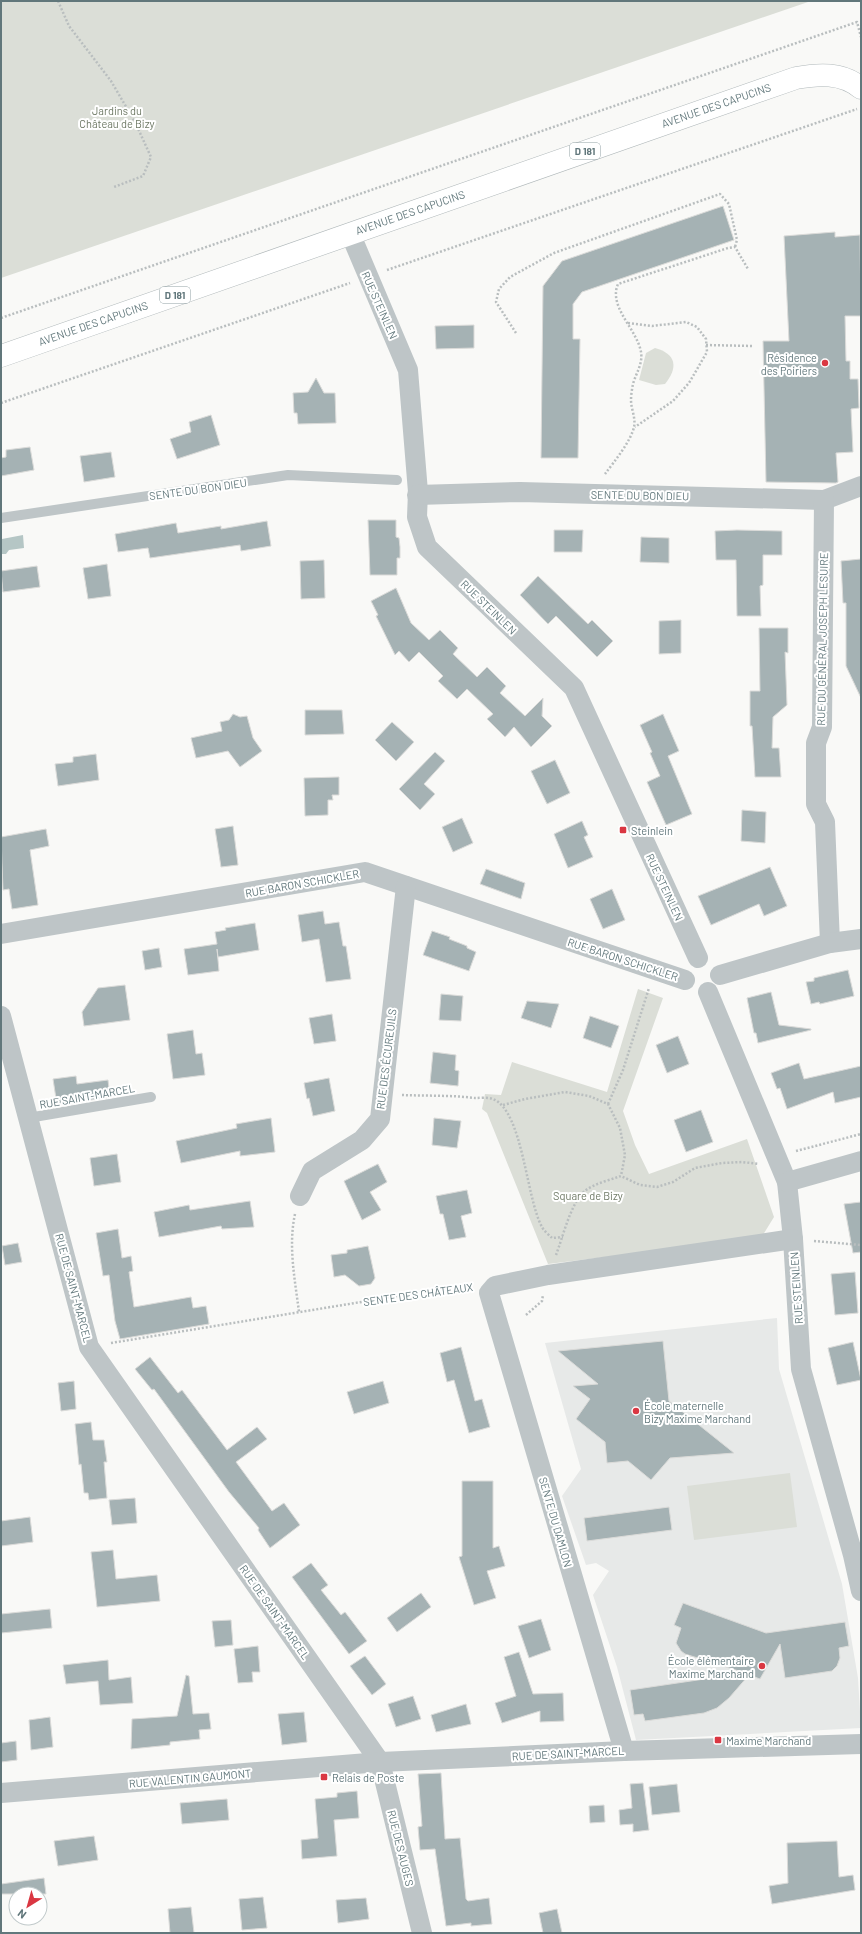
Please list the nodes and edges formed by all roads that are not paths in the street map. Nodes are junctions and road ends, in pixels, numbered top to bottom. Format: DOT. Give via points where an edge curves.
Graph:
graph roads {
  1 [pos="861,88"];
  2 [pos="350,233"];
  3 [pos="1,356"];
  4 [pos="396,480"];
  5 [pos="861,486"];
  6 [pos="416,495"];
  7 [pos="824,500"];
  8 [pos="1,518"];
  9 [pos="406,886"];
  10 [pos="1,934"];
  11 [pos="861,939"];
  12 [pos="830,943"];
  13 [pos="698,958"];
  14 [pos="720,975"];
  15 [pos="685,980"];
  16 [pos="708,992"];
  17 [pos="1,1016"];
  18 [pos="151,1097"];
  19 [pos="28,1118"];
  20 [pos="861,1161"];
  21 [pos="787,1182"];
  22 [pos="300,1196"];
  23 [pos="793,1239"];
  24 [pos="489,1293"];
  25 [pos="861,1591"];
  26 [pos="861,1744"];
  27 [pos="624,1751"];
  28 [pos="380,1762"];
  29 [pos="1,1793"];
  30 [pos="422,1933"];
  1 -- 2 [label="main road, AVENUE DES CAPUCINS / D 181" via="840,78 821,74 796,78"];
  2 -- 3 [label="main road, AVENUE DES CAPUCINS / D 181"];
  2 -- 6 [label="street, RUE STEINLEN" via="408,370"];
  4 -- 8 [label="lane, SENTE DU BON DIEU" via="288,475"];
  5 -- 7 [label="street, SENTE DU BON DIEU"];
  6 -- 7 [label="street, SENTE DU BON DIEU" via="520,492"];
  6 -- 13 [label="street, RUE STEINLEN" via="417,518 428,547 574,688"];
  7 -- 12 [label="street, RUE DU GÉNÉRAL JOSEPH LESUIRE" via="822,727 816,743 816,804 825,822"];
  9 -- 10 [label="street, RUE BARON SCHICKLER" via="365,872"];
  9 -- 15 [label="street, RUE BARON SCHICKLER"];
  9 -- 22 [label="street, RUE DES ÉCUREUILS" via="380,1119 362,1140 312,1171"];
  11 -- 12 [label="street"];
  12 -- 14 [label="street"];
  13 -- 14 [label="street" via="713,961"];
  13 -- 15 [label="street" via="687,966"];
  14 -- 16 [label="street" via="717,985"];
  15 -- 16 [label="street" via="694,991"];
  16 -- 21 [label="street, RUE STEINLEN"];
  17 -- 19 [label="street, RUE DE SAINT-MARCEL"];
  18 -- 19 [label="lane, RUE SAINT-MARCEL"];
  19 -- 28 [label="street, RUE DE SAINT-MARCEL" via="89,1346"];
  20 -- 21 [label="street"];
  21 -- 23 [label="street, RUE STEINLEN"];
  23 -- 24 [label="street, SENTE DES CHÂTEAUX" via="548,1275 495,1286"];
  23 -- 25 [label="street, RUE STEINLEN" via="801,1369"];
  24 -- 27 [label="street, SENTE DU DAMLON"];
  26 -- 27 [label="street, RUE DE SAINT-MARCEL"];
  27 -- 28 [label="street, RUE DE SAINT-MARCEL"];
  28 -- 29 [label="street, RUE VALENTIN GAUMONT"];
  28 -- 30 [label="street, RUE DES AUGES"];
}
